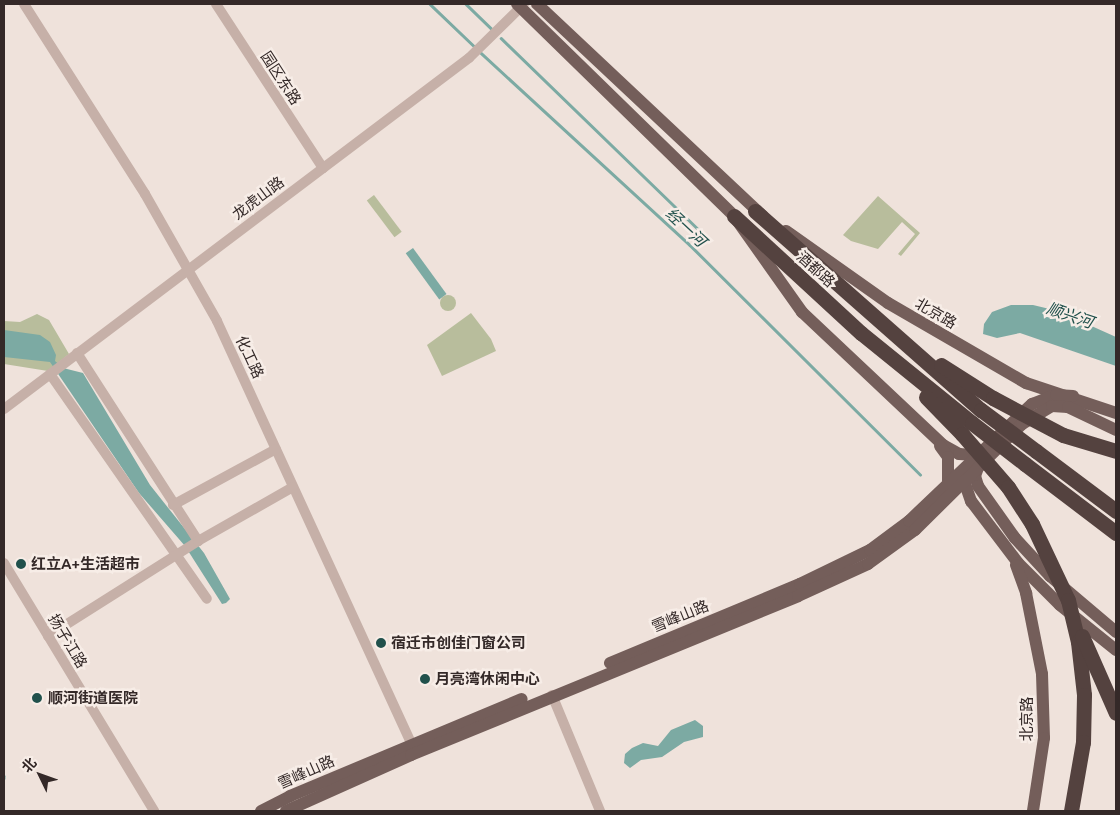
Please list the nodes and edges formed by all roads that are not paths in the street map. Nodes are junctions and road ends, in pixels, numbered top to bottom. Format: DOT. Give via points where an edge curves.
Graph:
graph roads {
  1 [pos="24,4"];
  2 [pos="216,4"];
  3 [pos="538,4"];
  4 [pos="521,5"];
  5 [pos="323,168"];
  6 [pos="755,211"];
  7 [pos="734,216"];
  8 [pos="189,269"];
  9 [pos="885,327"];
  10 [pos="77,353"];
  11 [pos="50,374"];
  12 [pos="1026,383"];
  13 [pos="1073,396"];
  14 [pos="1045,397"];
  15 [pos="4,409"];
  16 [pos="1041,412"];
  17 [pos="1116,414"];
  18 [pos="967,429"];
  19 [pos="1116,430"];
  20 [pos="932,436"];
  21 [pos="276,449"];
  22 [pos="1116,451"];
  23 [pos="977,460"];
  24 [pos="962,475"];
  25 [pos="293,486"];
  26 [pos="951,488"];
  27 [pos="174,505"];
  28 [pos="1116,511"];
  29 [pos="1116,533"];
  30 [pos="198,541"];
  31 [pos="1003,544"];
  32 [pos="179,554"];
  33 [pos="4,563"];
  34 [pos="207,599"];
  35 [pos="1068,600"];
  36 [pos="1116,632"];
  37 [pos="48,636"];
  38 [pos="1116,650"];
  39 [pos="552,695"];
  40 [pos="1116,713"];
  41 [pos="412,744"];
  42 [pos="154,811"];
  43 [pos="261,811"];
  44 [pos="286,811"];
  45 [pos="600,811"];
  46 [pos="1033,811"];
  47 [pos="1071,811"];
  1 -- 8 [label="street, 化工路"];
  2 -- 5 [label="street, 园区东路"];
  3 -- 6 [label="main road, 酒都路"];
  4 -- 5 [label="street, 龙虎山路" via="468,58"];
  4 -- 7 [label="main road, 酒都路"];
  5 -- 8 [label="street, 龙虎山路"];
  6 -- 9 [label="highway, 酒都路"];
  6 -- 12 [label="main road, 北京路" via="888,303"];
  7 -- 18 [label="highway, 酒都路"];
  7 -- 20 [label="main road" via="802,312"];
  8 -- 10 [label="street, 龙虎山路"];
  8 -- 21 [label="street, 化工路"];
  9 -- 22 [label="highway, bridge" via="993,398 1063,435"];
  9 -- 28 [label="highway, 酒都路, bridge" via="981,410"];
  10 -- 11 [label="street, 龙虎山路"];
  10 -- 27 [label="street"];
  11 -- 15 [label="street, 龙虎山路"];
  11 -- 32 [label="street" via="134,496"];
  12 -- 13 [label="main road, 北京路"];
  12 -- 14 [label="main road"];
  13 -- 14 [label="main road, 雪峰山路"];
  13 -- 17 [label="main road, 北京路"];
  14 -- 16 [label="main road"];
  14 -- 23 [label="main road, 雪峰山路" via="1021,412"];
  16 -- 19 [label="main road" via="1052,406 1068,406"];
  16 -- 23 [label="main road"];
  18 -- 29 [label="highway, 酒都路, bridge" via="1024,464"];
  18 -- 35 [label="highway, bridge" via="1032,524"];
  20 -- 23 [label="main road" via="951,451"];
  20 -- 24 [label="main road"];
  20 -- 26 [label="main road" via="948,457"];
  21 -- 25 [label="street, 化工路"];
  21 -- 27 [label="street"];
  23 -- 24 [label="main road, 雪峰山路"];
  23 -- 36 [label="main road" via="975,476 978,486 1015,538 1050,576"];
  24 -- 26 [label="main road, 雪峰山路"];
  24 -- 31 [label="main road" via="971,501"];
  25 -- 30 [label="street"];
  25 -- 41 [label="street, 化工路"];
  26 -- 39 [label="main road, 雪峰山路" via="900,543 868,564 798,596"];
  26 -- 41 [label="main road, 雪峰山路" via="888,537 842,565"];
  27 -- 30 [label="street"];
  30 -- 32 [label="street"];
  31 -- 38 [label="main road" via="1060,605"];
  31 -- 46 [label="main road, 北京路" via="1020,573 1042,674 1044,738"];
  32 -- 34 [label="street"];
  32 -- 37 [label="street"];
  33 -- 37 [label="street, 扬子江路"];
  35 -- 40 [label="highway, bridge"];
  35 -- 47 [label="highway, bridge" via="1078,642 1084,695 1083,742"];
  37 -- 42 [label="street, 扬子江路"];
  39 -- 44 [label="main road, 雪峰山路"];
  39 -- 45 [label="street"];
  41 -- 43 [label="main road, 雪峰山路"];
}
